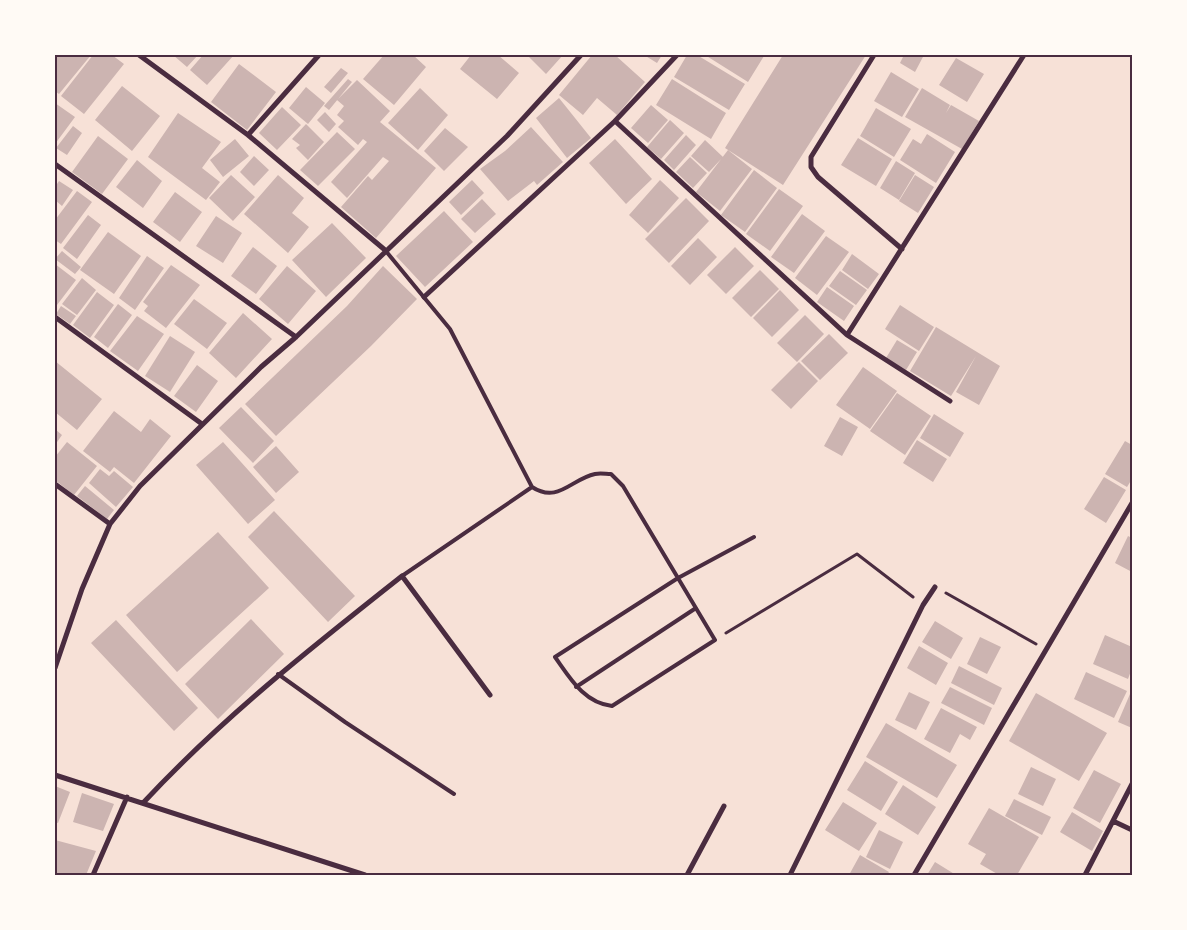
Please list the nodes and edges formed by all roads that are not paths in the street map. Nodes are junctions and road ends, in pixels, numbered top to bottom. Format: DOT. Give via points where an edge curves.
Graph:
graph roads {
  1 [pos="139,55"];
  2 [pos="319,55"];
  3 [pos="581,55"];
  4 [pos="677,55"];
  5 [pos="874,55"];
  6 [pos="1024,55"];
  7 [pos="615,121"];
  8 [pos="248,135"];
  9 [pos="55,164"];
  10 [pos="902,249"];
  11 [pos="385,250"];
  12 [pos="424,297"];
  13 [pos="55,317"];
  14 [pos="847,335"];
  15 [pos="296,337"];
  16 [pos="950,401"];
  17 [pos="202,424"];
  18 [pos="55,484"];
  19 [pos="532,486"];
  20 [pos="1132,503"];
  21 [pos="110,524"];
  22 [pos="754,537"];
  23 [pos="402,576"];
  24 [pos="678,578"];
  25 [pos="935,587"];
  26 [pos="696,608"];
  27 [pos="55,668"];
  28 [pos="278,674"];
  29 [pos="576,687"];
  30 [pos="490,694"];
  31 [pos="55,775"];
  32 [pos="1132,784"];
  33 [pos="454,794"];
  34 [pos="127,798"];
  35 [pos="144,803"];
  36 [pos="724,806"];
  37 [pos="1113,821"];
  38 [pos="1132,830"];
  39 [pos="94,875"];
  40 [pos="365,875"];
  41 [pos="687,875"];
  42 [pos="790,875"];
  43 [pos="914,875"];
  44 [pos="1085,875"];
  1 -- 8 [label="street"];
  2 -- 8 [label="street"];
  3 -- 11 [label="street" via="507,136"];
  4 -- 7 [label="street"];
  5 -- 10 [label="street" via="811,157 811,166 818,177"];
  6 -- 10 [label="street"];
  7 -- 12 [label="street"];
  7 -- 14 [label="street"];
  8 -- 11 [label="street"];
  9 -- 15 [label="street"];
  10 -- 14 [label="street"];
  11 -- 12 [label="lane"];
  11 -- 15 [label="street"];
  12 -- 19 [label="lane" via="450,329"];
  13 -- 17 [label="street"];
  14 -- 16 [label="street"];
  15 -- 17 [label="street"];
  17 -- 21 [label="street" via="140,486"];
  18 -- 21 [label="street"];
  19 -- 23 [label="lane"];
  19 -- 24 [label="lane" via="541,493 557,492 594,474 611,474 623,486"];
  20 -- 43 [label="street"];
  21 -- 27 [label="street" via="82,588"];
  22 -- 24 [label="lane"];
  23 -- 28 [label="street"];
  23 -- 30 [label="street"];
  24 -- 26 [label="lane"];
  24 -- 29 [label="lane" via="555,657"];
  25 -- 42 [label="street" via="923,605"];
  26 -- 29 [label="lane"];
  26 -- 29 [label="lane" via="715,640 612,706 599,705"];
  28 -- 33 [label="lane"];
  28 -- 35 [label="street" via="173,771"];
  31 -- 34 [label="street"];
  32 -- 37 [label="street"];
  34 -- 35 [label="street"];
  34 -- 39 [label="street"];
  35 -- 40 [label="street"];
  36 -- 41 [label="street"];
  37 -- 38 [label="street"];
  37 -- 44 [label="street"];
}
